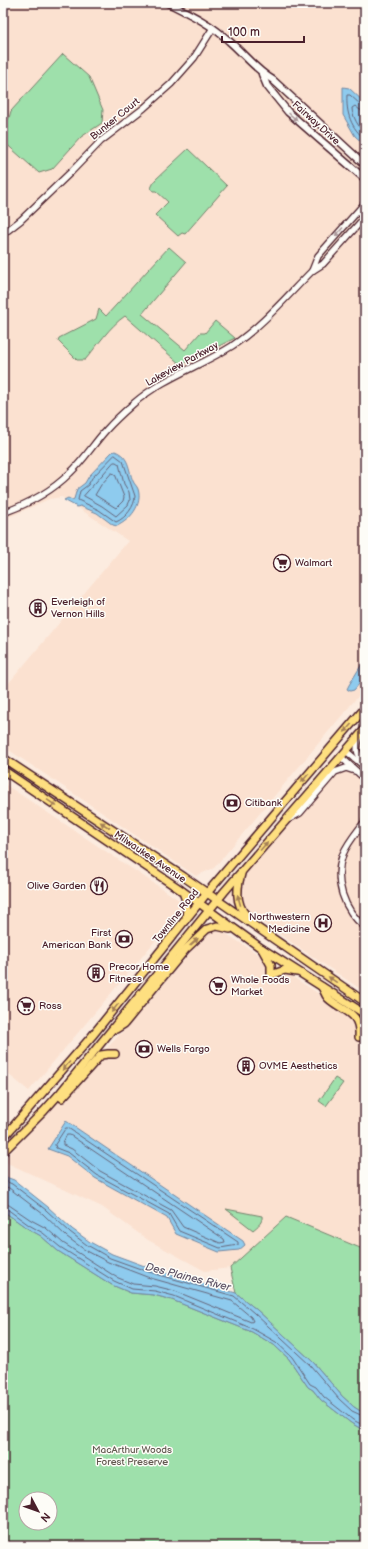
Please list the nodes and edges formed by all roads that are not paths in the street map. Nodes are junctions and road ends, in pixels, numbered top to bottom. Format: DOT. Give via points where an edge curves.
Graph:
graph roads {
  1 [pos="168,3"];
  2 [pos="213,28"];
  3 [pos="262,74"];
  4 [pos="365,165"];
  5 [pos="365,179"];
  6 [pos="365,203"];
  7 [pos="365,217"];
  8 [pos="3,234"];
  9 [pos="312,271"];
  10 [pos="3,514"];
  11 [pos="365,708"];
  12 [pos="363,732"];
  13 [pos="346,751"];
  14 [pos="341,757"];
  15 [pos="3,758"];
  16 [pos="365,762"];
  17 [pos="365,767"];
  18 [pos="3,770"];
  19 [pos="355,771"];
  20 [pos="365,779"];
  21 [pos="365,821"];
  22 [pos="285,822"];
  23 [pos="242,870"];
  24 [pos="181,890"];
  25 [pos="207,893"];
  26 [pos="217,901"];
  27 [pos="200,903"];
  28 [pos="210,911"];
  29 [pos="185,921"];
  30 [pos="365,927"];
  31 [pos="236,930"];
  32 [pos="261,948"];
  33 [pos="296,954"];
  34 [pos="301,973"];
  35 [pos="321,985"];
  36 [pos="365,1002"];
  37 [pos="365,1014"];
  38 [pos="111,1032"];
  39 [pos="359,1037"];
  40 [pos="115,1054"];
  41 [pos="44,1111"];
  42 [pos="3,1138"];
  43 [pos="3,1152"];
  1 -- 2 [label="main road, Fairway Drive"];
  2 -- 3 [label="main road, Fairway Drive"];
  2 -- 8 [label="street, Bunker Court" via="194,58 171,84 101,140 21,220"];
  3 -- 4 [label="main road, Fairway Drive" via="273,80"];
  3 -- 5 [label="main road, Fairway Drive, one-way" via="267,86 288,112"];
  6 -- 9 [label="street, Lakeview Parkway, one-way" via="318,256"];
  7 -- 9 [label="street, Lakeview Parkway" via="323,264"];
  9 -- 10 [label="street, Lakeview Parkway" via="247,335 221,353 147,393 115,420 70,473 32,501"];
  11 -- 25 [label="main road, Townline Road, one-way"];
  12 -- 13 [label="main road"];
  12 -- 16 [label="street" via="357,753"];
  13 -- 14 [label="main road"];
  13 -- 17 [label="street"];
  14 -- 19 [label="street"];
  14 -- 22 [label="main road"];
  25 -- 15 [label="main road, Milwaukee Avenue, one-way"];
  18 -- 24 [label="main road, Milwaukee Avenue, one-way"];
  19 -- 20 [label="street"];
  19 -- 22 [label="street" via="346,768 335,772 300,812"];
  21 -- 30 [label="street" via="342,855 339,870 340,887 346,904 354,917"];
  23 -- 22 [label="main road, one-way"];
  23 -- 26 [label="main road"];
  33 -- 23 [label="main road, one-way" via="245,916 237,898"];
  24 -- 27 [label="main road, Milwaukee Avenue"];
  24 -- 29 [label="main road" via="188,910"];
  25 -- 26 [label="main road, Milwaukee Avenue"];
  25 -- 27 [label="main road, Townline Road"];
  26 -- 28 [label="main road"];
  26 -- 33 [label="main road, Milwaukee Avenue"];
  27 -- 28 [label="main road, Milwaukee Avenue"];
  27 -- 29 [label="main road, Townline Road"];
  28 -- 31 [label="main road, Milwaukee Avenue"];
  28 -- 38 [label="main road"];
  29 -- 42 [label="main road, Townline Road, one-way" via="92,1036"];
  31 -- 32 [label="main road, Milwaukee Avenue"];
  38 -- 31 [label="main road, one-way" via="124,1024 185,950 207,929 217,926"];
  32 -- 34 [label="main road, Milwaukee Avenue"];
  32 -- 34 [label="main road" via="271,965 271,975 285,970"];
  36 -- 33 [label="main road, Milwaukee Avenue, one-way"];
  34 -- 35 [label="main road, Milwaukee Avenue"];
  35 -- 37 [label="main road, Milwaukee Avenue"];
  35 -- 39 [label="main road" via="327,997 353,1014 358,1024"];
  38 -- 41 [label="main road"];
  40 -- 41 [label="main road" via="100,1055 54,1106"];
  41 -- 43 [label="main road"];
}
